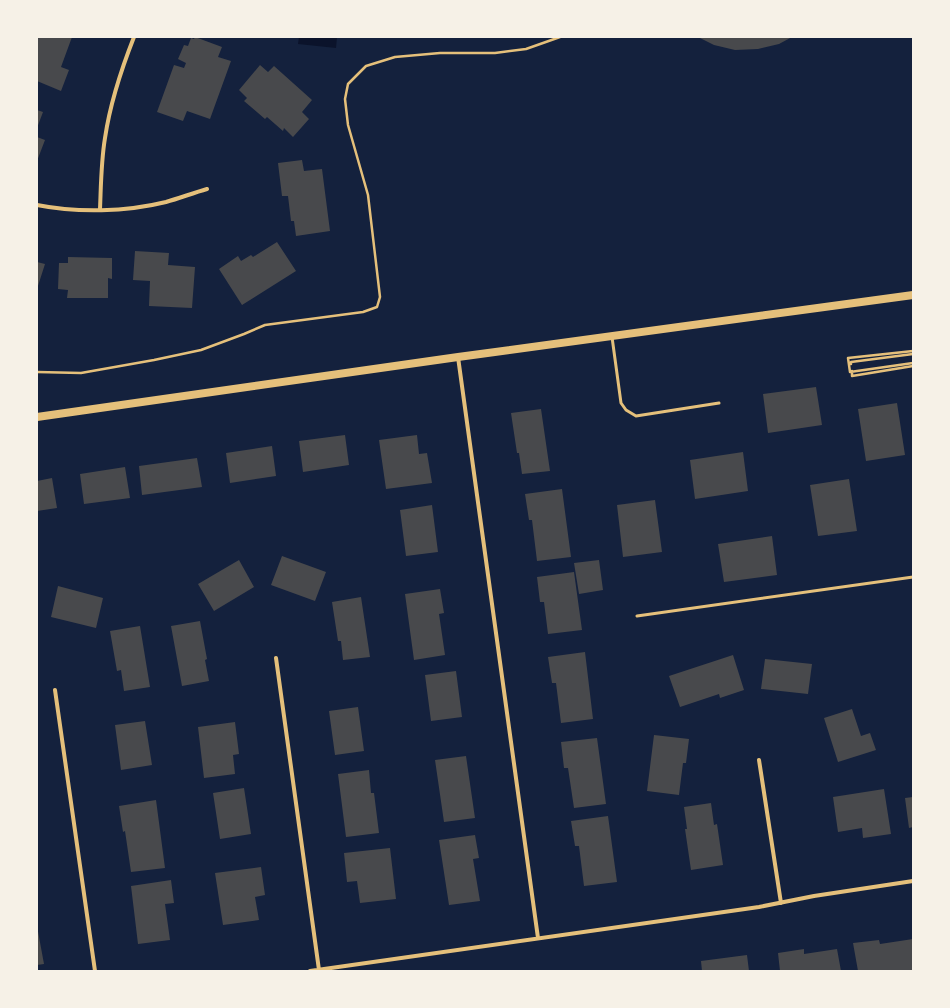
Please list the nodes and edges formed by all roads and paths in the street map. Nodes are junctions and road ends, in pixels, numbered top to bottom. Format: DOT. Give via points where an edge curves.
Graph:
graph roads {
  1 [pos="134,37"];
  2 [pos="560,37"];
  3 [pos="207,189"];
  4 [pos="37,205"];
  5 [pos="100,210"];
  6 [pos="913,295"];
  7 [pos="612,335"];
  8 [pos="913,351"];
  9 [pos="913,354"];
  10 [pos="458,357"];
  11 [pos="913,363"];
  12 [pos="913,366"];
  13 [pos="37,372"];
  14 [pos="720,403"];
  15 [pos="37,417"];
  16 [pos="913,577"];
  17 [pos="637,616"];
  18 [pos="276,658"];
  19 [pos="55,690"];
  20 [pos="759,760"];
  21 [pos="913,881"];
  22 [pos="781,903"];
  23 [pos="538,938"];
  24 [pos="319,970"];
  25 [pos="95,971"];
  26 [pos="310,971"];
  1 -- 5 [label="street" via="108,119"];
  2 -- 13 [label="path" via="526,49 495,53 440,53 395,57 366,66 348,84 345,99 348,126 368,195 380,297 377,307 363,312 265,325 201,350 154,360 81,373"];
  3 -- 5 [label="street" via="153,205"];
  4 -- 5 [label="street" via="55,209"];
  6 -- 7 [label="main road"];
  7 -- 10 [label="main road"];
  7 -- 14 [label="lane" via="621,403 626,410 636,416"];
  8 -- 11 [label="path" via="848,358 850,372"];
  9 -- 12 [label="path" via="850,362 852,376"];
  10 -- 15 [label="main road"];
  10 -- 23 [label="street"];
  16 -- 17 [label="lane"];
  18 -- 24 [label="street"];
  19 -- 25 [label="street"];
  20 -- 22 [label="street"];
  21 -- 22 [label="street"];
  22 -- 23 [label="street"];
  23 -- 24 [label="street"];
  24 -- 26 [label="street"];
}
